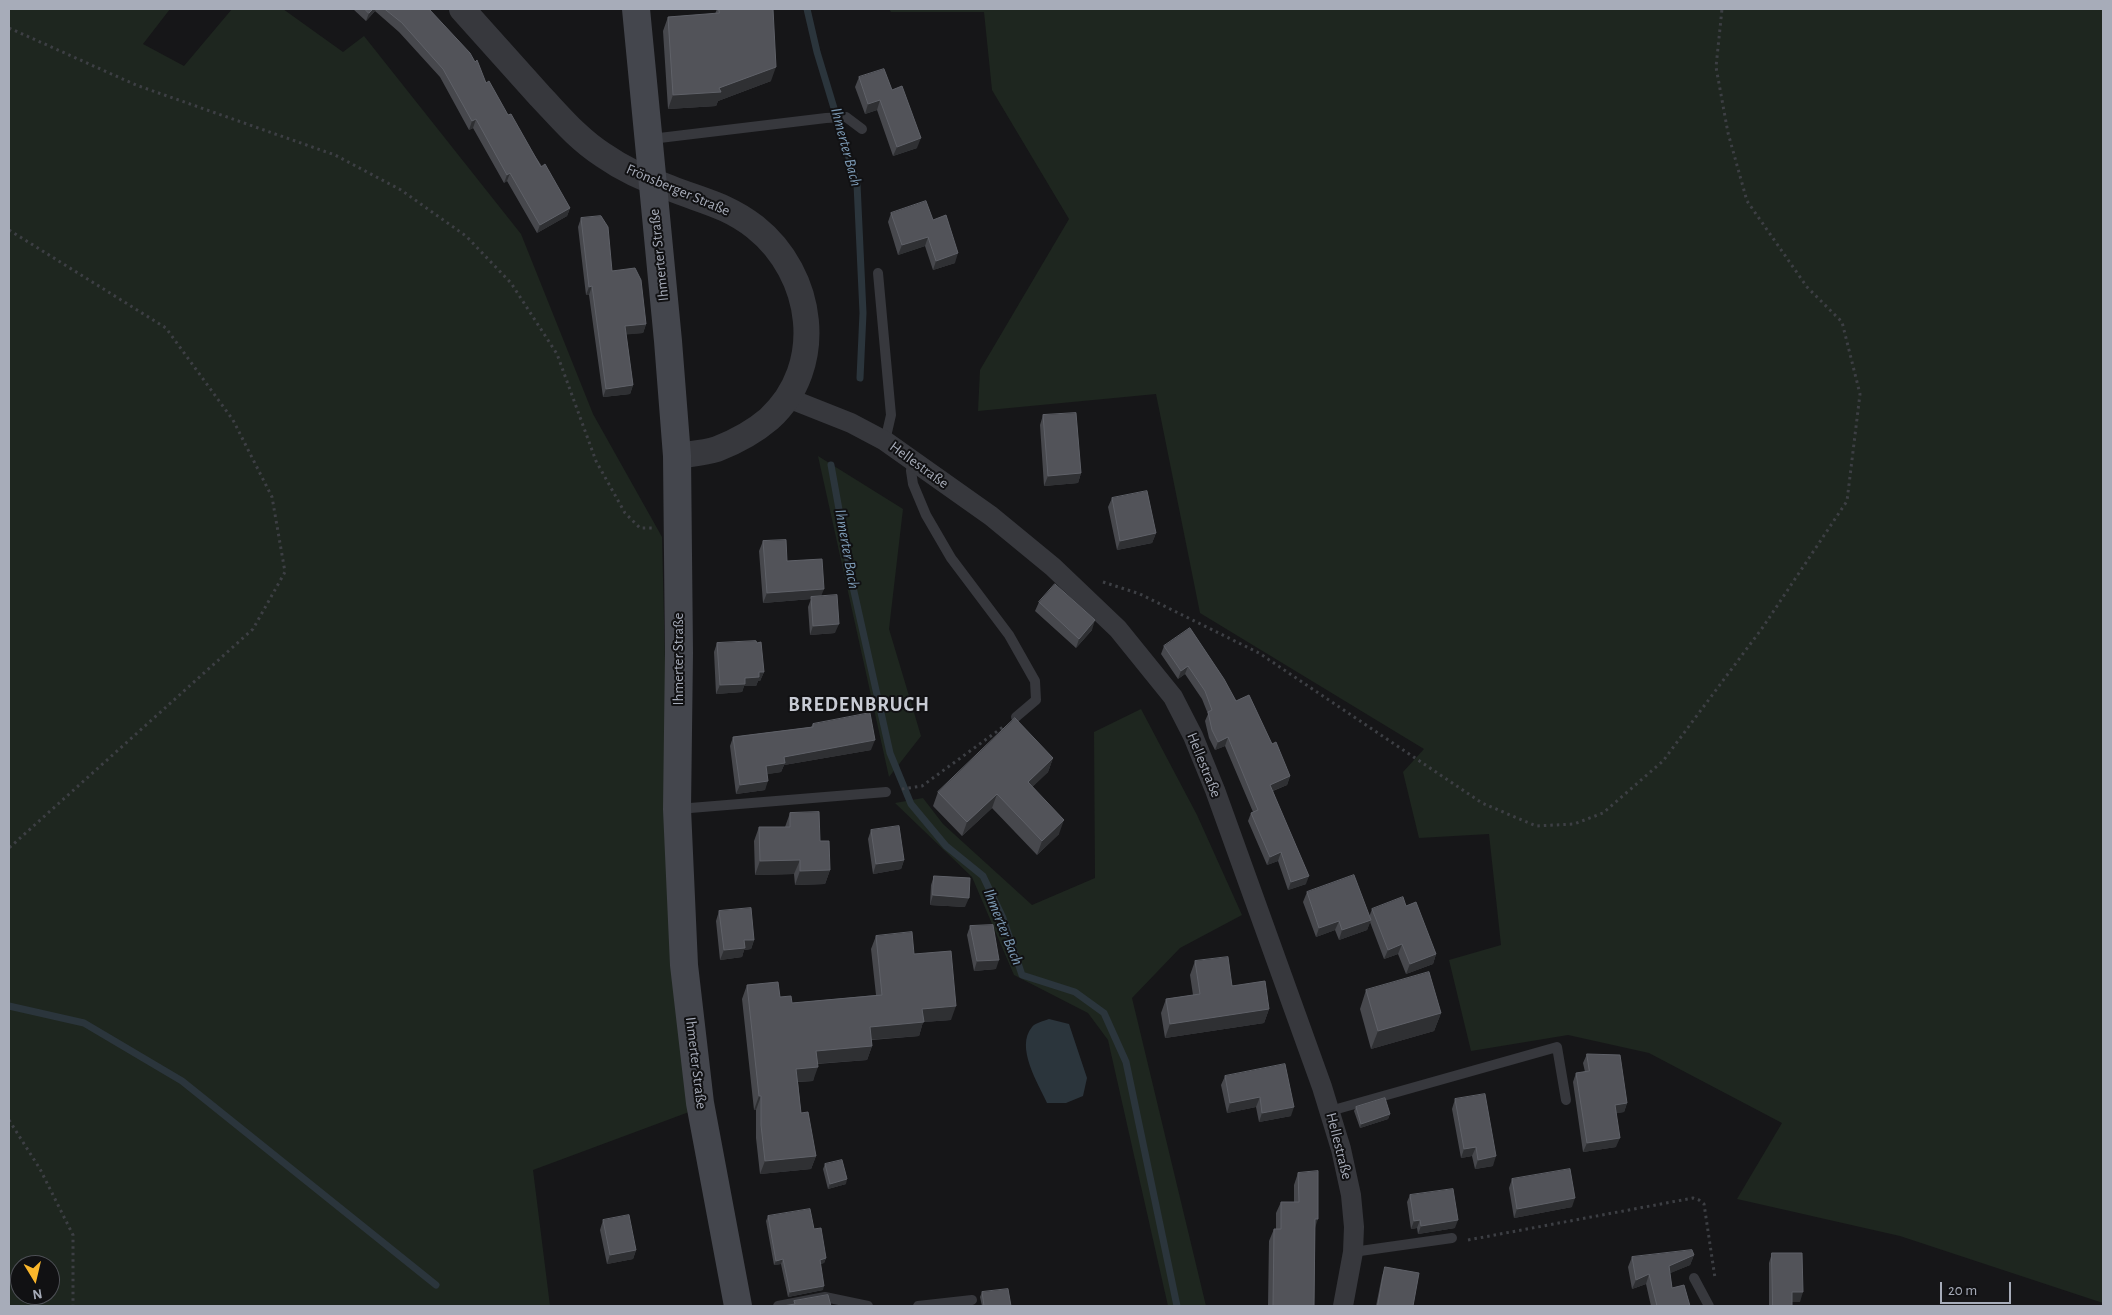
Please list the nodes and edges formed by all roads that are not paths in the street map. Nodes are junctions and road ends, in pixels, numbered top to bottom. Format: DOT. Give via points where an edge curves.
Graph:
graph roads {
  1 [pos="462,9"];
  2 [pos="636,9"];
  3 [pos="862,129"];
  4 [pos="648,139"];
  5 [pos="878,273"];
  6 [pos="788,398"];
  7 [pos="886,441"];
  8 [pos="676,456"];
  9 [pos="912,460"];
  10 [pos="1016,717"];
  11 [pos="886,792"];
  12 [pos="677,809"];
  13 [pos="1566,1100"];
  14 [pos="1330,1111"];
  15 [pos="1452,1238"];
  16 [pos="1353,1252"];
  17 [pos="1694,1278"];
  18 [pos="972,1300"];
  19 [pos="738,1306"];
  20 [pos="778,1306"];
  21 [pos="868,1306"];
  22 [pos="918,1306"];
  23 [pos="1344,1306"];
  24 [pos="1709,1306"];
  1 -- 6 [label="street, Frönsberger Straße" via="573,132 603,155 637,174 725,207 756,227 777,248 800,288 808,338 799,378"];
  2 -- 4 [label="main road, Ihmerter Straße"];
  3 -- 4 [label="lane" via="846,117"];
  4 -- 8 [label="main road, Ihmerter Straße"];
  5 -- 7 [label="lane" via="891,415"];
  6 -- 7 [label="street, Hellestraße"];
  6 -- 8 [label="street, Frönsberger Straße" via="768,420 746,435 716,449"];
  7 -- 9 [label="street, Hellestraße"];
  8 -- 12 [label="main road, Ihmerter Straße"];
  9 -- 10 [label="lane" via="913,484 926,515 951,558 1009,635 1035,681 1036,700"];
  9 -- 14 [label="street, Hellestraße" via="992,516 1053,567 1118,629 1173,697 1215,790"];
  11 -- 12 [label="lane"];
  12 -- 19 [label="main road, Ihmerter Straße" via="684,964 700,1103"];
  13 -- 14 [label="lane" via="1557,1047"];
  14 -- 16 [label="street, Hellestraße" via="1350,1195"];
  15 -- 16 [label="lane"];
  16 -- 23 [label="street, Hellestraße"];
  17 -- 24 [label="lane"];
  18 -- 22 [label="lane"];
  20 -- 21 [label="lane" via="825,1297"];
}
